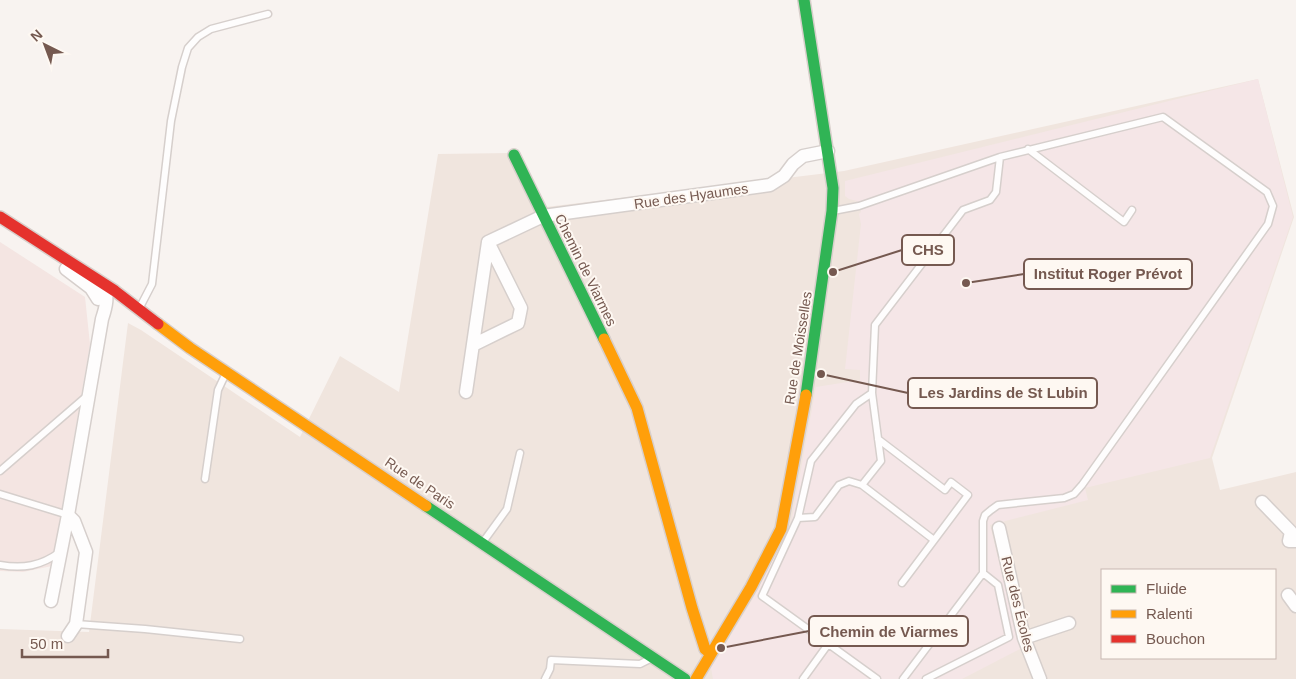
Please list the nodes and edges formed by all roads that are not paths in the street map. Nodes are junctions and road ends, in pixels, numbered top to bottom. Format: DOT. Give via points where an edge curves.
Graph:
graph roads {
  1 [pos="804,0"];
  2 [pos="268,14"];
  3 [pos="1028,150"];
  4 [pos="828,151"];
  5 [pos="514,155"];
  6 [pos="1000,156"];
  7 [pos="1132,210"];
  8 [pos="832,211"];
  9 [pos="543,216"];
  10 [pos="0,217"];
  11 [pos="0,227"];
  12 [pos="488,242"];
  13 [pos="99,288"];
  14 [pos="139,309"];
  15 [pos="473,345"];
  16 [pos="226,372"];
  17 [pos="466,392"];
  18 [pos="872,393"];
  19 [pos="88,394"];
  20 [pos="878,440"];
  21 [pos="520,453"];
  22 [pos="0,471"];
  23 [pos="205,480"];
  24 [pos="862,484"];
  25 [pos="0,494"];
  26 [pos="1262,502"];
  27 [pos="68,515"];
  28 [pos="798,518"];
  29 [pos="999,528"];
  30 [pos="934,540"];
  31 [pos="1296,541"];
  32 [pos="483,543"];
  33 [pos="60,552"];
  34 [pos="0,566"];
  35 [pos="983,573"];
  36 [pos="902,583"];
  37 [pos="1288,595"];
  38 [pos="51,601"];
  39 [pos="1296,606"];
  40 [pos="1069,622"];
  41 [pos="76,624"];
  42 [pos="68,636"];
  43 [pos="1024,638"];
  44 [pos="240,639"];
  45 [pos="829,644"];
  46 [pos="711,654"];
  47 [pos="653,657"];
  48 [pos="545,679"];
  49 [pos="685,679"];
  50 [pos="696,679"];
  51 [pos="803,679"];
  52 [pos="877,679"];
  53 [pos="903,679"];
  54 [pos="926,679"];
  55 [pos="1040,679"];
  1 -- 4 [label="street, Rue de Moisselles"];
  2 -- 14 [label="lane" via="211,29 188,48 171,121 152,284"];
  3 -- 6 [label="lane"];
  3 -- 7 [label="lane" via="1124,222"];
  3 -- 35 [label="lane" via="1163,117 1267,192 1273,206 1268,224 1074,494 1064,498 998,505 986,515 983,521"];
  4 -- 8 [label="street, Rue de Moisselles" via="833,188"];
  4 -- 9 [label="street, Rue des Hyaumes" via="803,156 770,185"];
  5 -- 9 [label="street, Chemin de Viarmes"];
  6 -- 8 [label="lane" via="859,206"];
  6 -- 18 [label="lane" via="994,196 963,210 875,325"];
  8 -- 46 [label="street, Rue de Moisselles" via="810,375 781,528"];
  9 -- 12 [label="street, Rue des Hyaumes"];
  9 -- 46 [label="street, Chemin de Viarmes" via="637,408 692,608 705,649"];
  10 -- 13 [label="street, Rue de Paris" via="95,277"];
  11 -- 13 [label="street"];
  12 -- 15 [label="street"];
  12 -- 15 [label="street" via="522,308 518,323"];
  13 -- 14 [label="street, Rue de Paris" via="115,291"];
  13 -- 19 [label="street" via="107,296"];
  14 -- 16 [label="street, Rue de Paris"];
  15 -- 17 [label="street"];
  16 -- 23 [label="lane" via="218,390"];
  16 -- 32 [label="street, Rue de Paris"];
  18 -- 20 [label="lane"];
  18 -- 28 [label="lane" via="856,404 811,461"];
  19 -- 22 [label="lane"];
  19 -- 27 [label="street"];
  20 -- 24 [label="lane" via="881,461"];
  20 -- 30 [label="lane" via="945,490 951,482 968,496"];
  21 -- 32 [label="lane" via="507,509"];
  24 -- 28 [label="lane" via="849,481 839,485 815,517"];
  24 -- 30 [label="lane"];
  25 -- 27 [label="lane"];
  26 -- 31 [label="street" via="1291,532 1289,541"];
  27 -- 33 [label="street"];
  27 -- 41 [label="street" via="74,521 86,552"];
  28 -- 45 [label="lane" via="762,596"];
  29 -- 43 [label="street, Rue des Écoles"];
  30 -- 36 [label="lane"];
  32 -- 47 [label="street, Rue de Paris"];
  33 -- 34 [label="lane" via="38,565"];
  33 -- 38 [label="street"];
  35 -- 53 [label="lane"];
  35 -- 54 [label="lane" via="998,585 1009,637"];
  37 -- 39 [label="street"];
  40 -- 43 [label="street"];
  41 -- 42 [label="street"];
  41 -- 44 [label="lane"];
  43 -- 55 [label="street, Rue des Écoles"];
  45 -- 51 [label="lane"];
  45 -- 52 [label="lane"];
  46 -- 50 [label="street, Rue de Moisselles"];
  47 -- 48 [label="lane" via="640,664 552,660"];
  47 -- 49 [label="street, Rue de Paris"];
}
